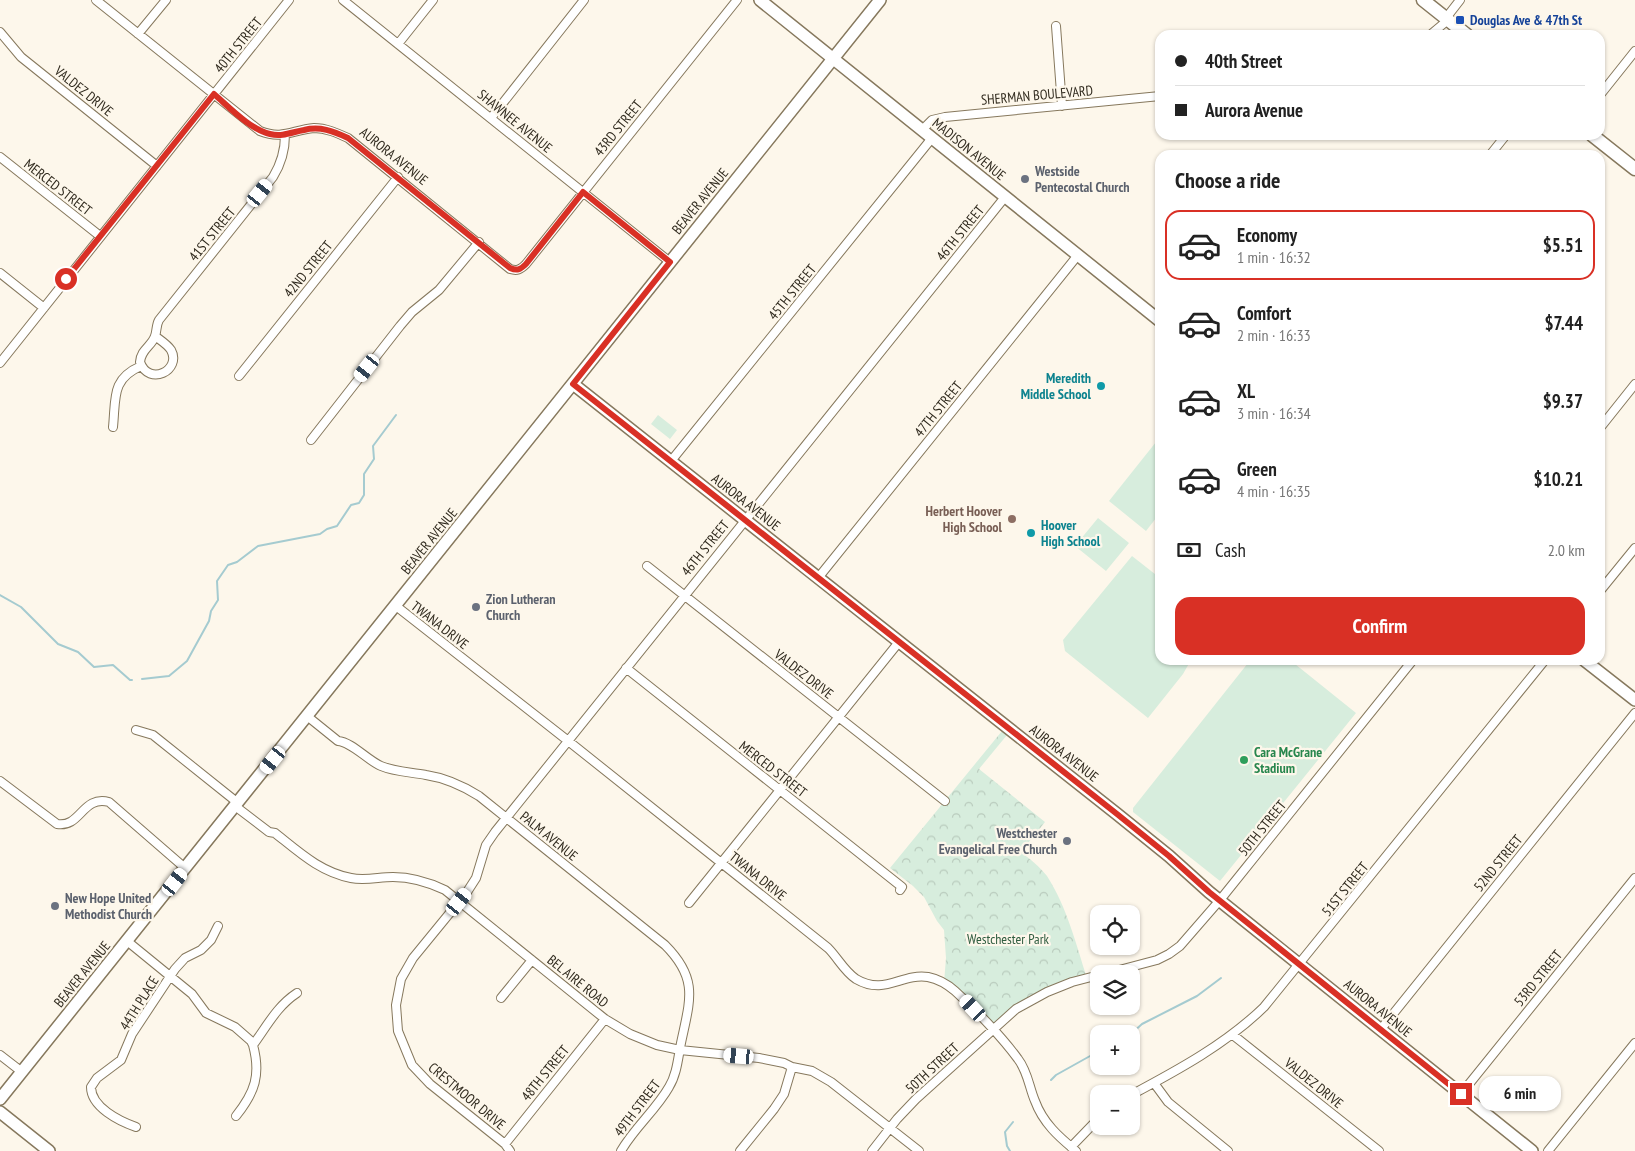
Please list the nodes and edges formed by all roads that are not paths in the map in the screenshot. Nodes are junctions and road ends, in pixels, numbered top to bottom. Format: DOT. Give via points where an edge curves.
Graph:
graph roads {
  1 [pos="96,0"];
  2 [pos="166,0"];
  3 [pos="289,0"];
  4 [pos="343,0"];
  5 [pos="433,0"];
  6 [pos="584,0"];
  7 [pos="737,0"];
  8 [pos="760,0"];
  9 [pos="880,0"];
  10 [pos="1423,0"];
  11 [pos="1460,0"];
  12 [pos="1447,19"];
  13 [pos="1056,26"];
  14 [pos="1435,30"];
  15 [pos="1461,30"];
  16 [pos="0,32"];
  17 [pos="138,34"];
  18 [pos="398,44"];
  19 [pos="1635,51"];
  20 [pos="833,59"];
  21 [pos="1605,89"];
  22 [pos="214,94"];
  23 [pos="1155,97"];
  24 [pos="1062,106"];
  25 [pos="491,118"];
  26 [pos="922,130"];
  27 [pos="285,135"];
  28 [pos="932,138"];
  29 [pos="1502,140"];
  30 [pos="1598,140"];
  31 [pos="1494,150"];
  32 [pos="0,157"];
  33 [pos="157,166"];
  34 [pos="1635,169"];
  35 [pos="398,178"];
  36 [pos="583,192"];
  37 [pos="1005,197"];
  38 [pos="100,236"];
  39 [pos="479,242"];
  40 [pos="1078,255"];
  41 [pos="670,262"];
  42 [pos="517,270"];
  43 [pos="0,273"];
  44 [pos="44,308"];
  45 [pos="1155,316"];
  46 [pos="155,336"];
  47 [pos="0,363"];
  48 [pos="142,366"];
  49 [pos="239,376"];
  50 [pos="573,384"];
  51 [pos="1635,384"];
  52 [pos="1605,422"];
  53 [pos="113,427"];
  54 [pos="311,440"];
  55 [pos="671,461"];
  56 [pos="744,519"];
  57 [pos="1635,548"];
  58 [pos="647,566"];
  59 [pos="818,578"];
  60 [pos="1605,586"];
  61 [pos="684,595"];
  62 [pos="396,606"];
  63 [pos="899,642"];
  64 [pos="1409,665"];
  65 [pos="1541,665"];
  66 [pos="1590,665"];
  67 [pos="626,668"];
  68 [pos="1635,700"];
  69 [pos="1635,713"];
  70 [pos="307,716"];
  71 [pos="839,717"];
  72 [pos="136,730"];
  73 [pos="567,740"];
  74 [pos="0,781"];
  75 [pos="780,790"];
  76 [pos="946,801"];
  77 [pos="237,805"];
  78 [pos="507,817"];
  79 [pos="721,863"];
  80 [pos="186,868"];
  81 [pos="1635,878"];
  82 [pos="900,890"];
  83 [pos="1220,900"];
  84 [pos="459,902"];
  85 [pos="689,903"];
  86 [pos="218,926"];
  87 [pos="127,941"];
  88 [pos="532,960"];
  89 [pos="1138,965"];
  90 [pos="1300,965"];
  91 [pos="171,976"];
  92 [pos="1090,977"];
  93 [pos="296,993"];
  94 [pos="501,998"];
  95 [pos="605,1019"];
  96 [pos="1381,1029"];
  97 [pos="992,1030"];
  98 [pos="1233,1035"];
  99 [pos="1635,1042"];
  100 [pos="253,1045"];
  101 [pos="680,1050"];
  102 [pos="0,1055"];
  103 [pos="792,1067"];
  104 [pos="22,1072"];
  105 [pos="1154,1083"];
  106 [pos="1140,1090"];
  107 [pos="1461,1094"];
  108 [pos="0,1100"];
  109 [pos="0,1112"];
  110 [pos="236,1116"];
  111 [pos="136,1127"];
  112 [pos="890,1128"];
  113 [pos="1090,1129"];
  114 [pos="508,1147"];
  115 [pos="1074,1149"];
  116 [pos="48,1151"];
  117 [pos="621,1151"];
  118 [pos="740,1151"];
  119 [pos="872,1151"];
  120 [pos="919,1151"];
  121 [pos="1228,1151"];
  122 [pos="1378,1151"];
  123 [pos="1532,1151"];
  124 [pos="1548,1151"];
  1 -- 17 [label="street, AURORA AVENUE"];
  2 -- 17 [label="street"];
  3 -- 22 [label="street, 40TH STREET"];
  4 -- 18 [label="street, SHAWNEE AVENUE"];
  5 -- 18 [label="street"];
  6 -- 25 [label="street"];
  7 -- 36 [label="street, 43RD STREET"];
  8 -- 20 [label="street, MADISON AVENUE"];
  9 -- 20 [label="street, BEAVER AVENUE"];
  10 -- 12 [label="main road"];
  11 -- 12 [label="street"];
  12 -- 14 [label="street"];
  12 -- 15 [label="main road"];
  13 -- 24 [label="street"];
  16 -- 33 [label="street, VALDEZ DRIVE" via="21,57"];
  17 -- 22 [label="street, AURORA AVENUE"];
  18 -- 25 [label="street, SHAWNEE AVENUE"];
  19 -- 21 [label="street"];
  20 -- 26 [label="street, MADISON AVENUE"];
  20 -- 41 [label="street, BEAVER AVENUE"];
  22 -- 27 [label="street, AURORA AVENUE" via="260,130"];
  22 -- 33 [label="street, 40TH STREET"];
  23 -- 24 [label="street, SHERMAN BOULEVARD"];
  24 -- 26 [label="street, SHERMAN BOULEVARD" via="937,118"];
  25 -- 36 [label="street, SHAWNEE AVENUE"];
  26 -- 28 [label="street, MADISON AVENUE"];
  27 -- 35 [label="street, AURORA AVENUE" via="314,128 333,131 348,138"];
  27 -- 46 [label="street, 41ST STREET" via="283,156 273,178 161,317"];
  28 -- 37 [label="street, MADISON AVENUE"];
  28 -- 55 [label="street, 45TH STREET"];
  29 -- 31 [label="street"];
  30 -- 34 [label="main road"];
  32 -- 38 [label="street, MERCED STREET"];
  33 -- 38 [label="street, 40TH STREET"];
  35 -- 39 [label="street, AURORA AVENUE"];
  35 -- 49 [label="street, 42ND STREET"];
  36 -- 41 [label="street, SHAWNEE AVENUE"];
  36 -- 42 [label="street, 43RD STREET" via="526,264"];
  37 -- 40 [label="street, MADISON AVENUE"];
  37 -- 56 [label="street, 46TH STREET"];
  38 -- 44 [label="street, 40TH STREET"];
  39 -- 42 [label="street, AURORA AVENUE" via="510,268"];
  39 -- 54 [label="street" via="439,290 412,312"];
  40 -- 45 [label="street, MADISON AVENUE"];
  40 -- 59 [label="street, 47TH STREET"];
  41 -- 50 [label="street, BEAVER AVENUE"];
  43 -- 44 [label="street"];
  44 -- 47 [label="street, 40TH STREET"];
  46 -- 48 [label="street" via="142,352"];
  46 -- 48 [label="street" via="172,351 170,367 156,375 146,372"];
  48 -- 53 [label="street" via="125,374 118,385"];
  50 -- 55 [label="street, AURORA AVENUE"];
  50 -- 62 [label="street, BEAVER AVENUE"];
  51 -- 52 [label="street"];
  55 -- 56 [label="street, AURORA AVENUE"];
  56 -- 59 [label="street, AURORA AVENUE"];
  56 -- 61 [label="street, 46TH STREET"];
  57 -- 60 [label="street"];
  58 -- 61 [label="street, VALDEZ DRIVE"];
  59 -- 63 [label="street, AURORA AVENUE"];
  61 -- 67 [label="street, 46TH STREET"];
  61 -- 71 [label="street, VALDEZ DRIVE"];
  62 -- 70 [label="street, BEAVER AVENUE"];
  62 -- 73 [label="street, TWANA DRIVE"];
  63 -- 71 [label="street"];
  63 -- 83 [label="street, AURORA AVENUE"];
  64 -- 83 [label="street, 50TH STREET"];
  65 -- 90 [label="street, 51ST STREET"];
  66 -- 68 [label="street"];
  67 -- 73 [label="street, 46TH STREET"];
  67 -- 75 [label="street, MERCED STREET"];
  69 -- 96 [label="street, 52ND STREET"];
  70 -- 77 [label="street, BEAVER AVENUE"];
  70 -- 78 [label="street, PALM AVENUE" via="338,741 345,742 380,766 456,783"];
  71 -- 75 [label="street"];
  71 -- 76 [label="street, VALDEZ DRIVE"];
  72 -- 77 [label="street, BEL AIRE ROAD" via="153,734"];
  73 -- 78 [label="street, 46TH STREET"];
  73 -- 79 [label="street, TWANA DRIVE"];
  74 -- 80 [label="street" via="57,824 71,822 92,802 110,802"];
  75 -- 79 [label="street"];
  75 -- 82 [label="street, MERCED STREET" via="902,887"];
  77 -- 80 [label="street, BEAVER AVENUE"];
  77 -- 84 [label="street, BEL AIRE ROAD" via="268,832 275,833 327,871 370,880 414,878 445,890"];
  78 -- 84 [label="street, 46TH STREET" via="486,845 476,878"];
  78 -- 101 [label="street, PALM AVENUE" via="677,957 687,973 690,990"];
  79 -- 85 [label="street"];
  79 -- 97 [label="street, TWANA DRIVE" via="828,948 858,980 884,986 919,977 937,979 955,990"];
  80 -- 87 [label="street, BEAVER AVENUE"];
  81 -- 107 [label="street, 53RD STREET"];
  83 -- 89 [label="street, 50TH STREET" via="1180,946 1157,960"];
  83 -- 90 [label="street, AURORA AVENUE"];
  84 -- 88 [label="street, BEL AIRE ROAD"];
  84 -- 114 [label="street, CRESTMOOR DRIVE" via="413,958 401,979 396,1005 398,1031 412,1064 430,1084"];
  86 -- 91 [label="street, 44TH PLACE" via="202,950 185,958"];
  87 -- 91 [label="street"];
  87 -- 104 [label="street, BEAVER AVENUE"];
  88 -- 94 [label="street"];
  88 -- 95 [label="street, BEL AIRE ROAD"];
  90 -- 96 [label="street, AURORA AVENUE"];
  90 -- 98 [label="street, 51ST STREET" via="1264,1007"];
  91 -- 100 [label="street" via="192,994 206,1014 236,1027"];
  91 -- 111 [label="street, 44TH PLACE" via="132,1034 121,1060 91,1087 93,1099 115,1117"];
  92 -- 97 [label="street, 50TH STREET" via="1028,1001"];
  93 -- 100 [label="street" via="274,1013"];
  95 -- 101 [label="street, BEL AIRE ROAD" via="630,1034"];
  95 -- 114 [label="street, 48TH STREET"];
  96 -- 107 [label="street, AURORA AVENUE"];
  97 -- 112 [label="street, 50TH STREET" via="916,1099"];
  97 -- 115 [label="street, TWANA DRIVE" via="1027,1074 1034,1100 1046,1123"];
  98 -- 105 [label="street, 51ST STREET"];
  98 -- 122 [label="street, VALDEZ DRIVE"];
  99 -- 124 [label="street"];
  100 -- 110 [label="street" via="257,1078"];
  101 -- 103 [label="street, BEL AIRE ROAD" via="759,1058"];
  101 -- 117 [label="street, 49TH STREET" via="675,1077"];
  102 -- 104 [label="street"];
  103 -- 112 [label="street, BEL AIRE ROAD" via="812,1071 831,1082"];
  103 -- 118 [label="street" via="784,1094"];
  104 -- 108 [label="street, BEAVER AVENUE"];
  105 -- 106 [label="street, 51ST STREET"];
  105 -- 121 [label="street" via="1168,1102"];
  107 -- 123 [label="street, AURORA AVENUE"];
  109 -- 116 [label="street"];
  112 -- 119 [label="street, 50TH STREET"];
  112 -- 120 [label="street, BEL AIRE ROAD"];
  113 -- 115 [label="street"];
}
